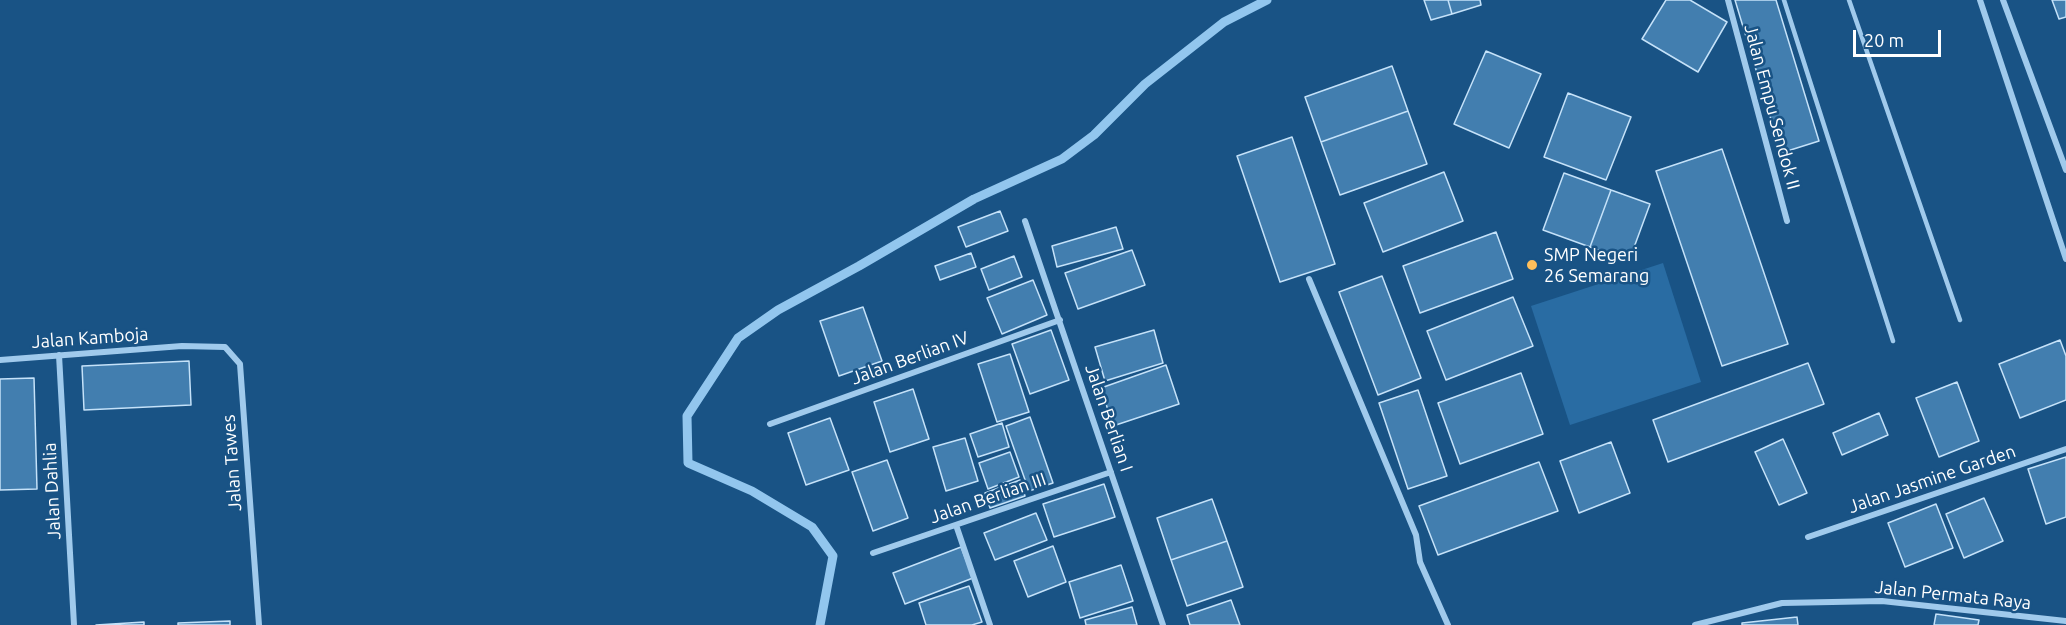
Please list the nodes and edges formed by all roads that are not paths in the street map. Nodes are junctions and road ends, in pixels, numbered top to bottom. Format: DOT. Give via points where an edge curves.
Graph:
graph roads {
  1 [pos="1728,0"];
  2 [pos="1784,0"];
  3 [pos="1849,0"];
  4 [pos="1980,0"];
  5 [pos="2003,0"];
  6 [pos="2066,170"];
  7 [pos="1025,221"];
  8 [pos="1787,221"];
  9 [pos="2066,259"];
  10 [pos="1309,279"];
  11 [pos="1060,320"];
  12 [pos="1960,320"];
  13 [pos="1893,341"];
  14 [pos="182,346"];
  15 [pos="59,355"];
  16 [pos="0,360"];
  17 [pos="770,424"];
  18 [pos="2066,449"];
  19 [pos="1111,472"];
  20 [pos="956,525"];
  21 [pos="1808,537"];
  22 [pos="873,553"];
  23 [pos="2066,621"];
  24 [pos="74,625"];
  25 [pos="259,625"];
  26 [pos="990,625"];
  27 [pos="1163,625"];
  28 [pos="1448,625"];
  29 [pos="1695,625"];
  1 -- 8 [label="street, Jalan Empu Sendok II"];
  2 -- 13 [label="lane"];
  3 -- 12 [label="lane"];
  4 -- 9 [label="street"];
  5 -- 6 [label="street"];
  7 -- 11 [label="street, Jalan Berlian I"];
  10 -- 28 [label="street" via="1416,535 1420,562"];
  11 -- 17 [label="street, Jalan Berlian IV"];
  11 -- 19 [label="street, Jalan Berlian I"];
  14 -- 15 [label="street, Jalan Kamboja"];
  14 -- 25 [label="street, Jalan Tawes" via="225,347 240,363"];
  15 -- 16 [label="street, Jalan Kamboja"];
  15 -- 24 [label="street, Jalan Dahlia"];
  18 -- 21 [label="street, Jalan Jasmine Garden"];
  19 -- 20 [label="street, Jalan Berlian III"];
  19 -- 27 [label="street, Jalan Berlian I"];
  20 -- 22 [label="street, Jalan Berlian III"];
  20 -- 26 [label="street"];
  23 -- 29 [label="street, Jalan Permata Raya" via="1882,601 1782,603"];
}
